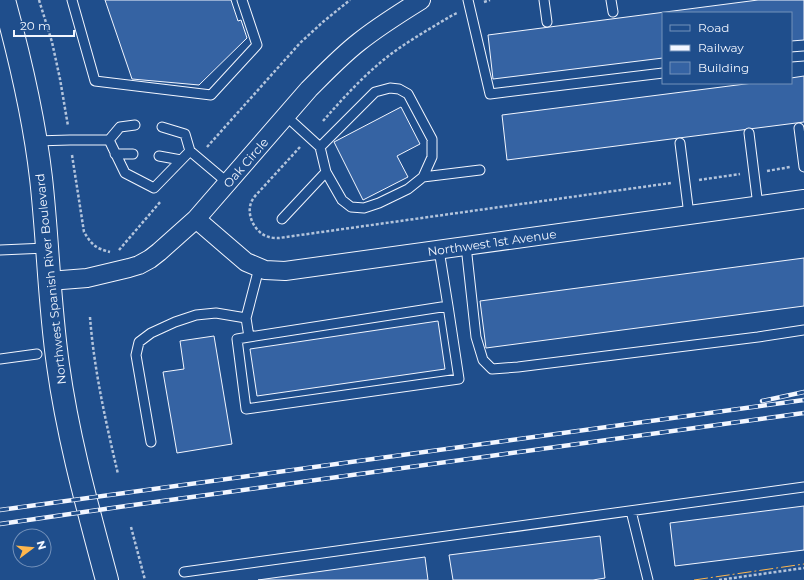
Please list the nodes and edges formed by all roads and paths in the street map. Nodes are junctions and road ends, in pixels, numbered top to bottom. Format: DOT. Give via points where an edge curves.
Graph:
graph roads {
  1 [pos="40,0"];
  2 [pos="72,0"];
  3 [pos="242,0"];
  4 [pos="350,0"];
  5 [pos="421,0"];
  6 [pos="490,0"];
  7 [pos="544,0"];
  8 [pos="611,0"];
  9 [pos="469,4"];
  10 [pos="4,9"];
  11 [pos="613,12"];
  12 [pos="547,22"];
  13 [pos="804,56"];
  14 [pos="792,57"];
  15 [pos="662,73"];
  16 [pos="286,116"];
  17 [pos="135,125"];
  18 [pos="162,127"];
  19 [pos="799,128"];
  20 [pos="748,133"];
  21 [pos="308,137"];
  22 [pos="70,140"];
  23 [pos="109,140"];
  24 [pos="35,141"];
  25 [pos="680,143"];
  26 [pos="320,147"];
  27 [pos="190,151"];
  28 [pos="115,154"];
  29 [pos="133,154"];
  30 [pos="158,156"];
  31 [pos="198,158"];
  32 [pos="181,160"];
  33 [pos="804,166"];
  34 [pos="480,170"];
  35 [pos="326,172"];
  36 [pos="754,173"];
  37 [pos="423,177"];
  38 [pos="685,181"];
  39 [pos="228,183"];
  40 [pos="163,198"];
  41 [pos="804,199"];
  42 [pos="758,206"];
  43 [pos="689,215"];
  44 [pos="196,219"];
  45 [pos="282,219"];
  46 [pos="466,246"];
  47 [pos="46,248"];
  48 [pos="0,250"];
  49 [pos="438,250"];
  50 [pos="118,251"];
  51 [pos="110,252"];
  52 [pos="259,268"];
  53 [pos="49,281"];
  54 [pos="448,306"];
  55 [pos="90,317"];
  56 [pos="246,318"];
  57 [pos="804,330"];
  58 [pos="249,337"];
  59 [pos="37,354"];
  60 [pos="0,359"];
  61 [pos="150,442"];
  62 [pos="118,474"];
  63 [pos="804,487"];
  64 [pos="631,511"];
  65 [pos="131,527"];
  66 [pos="804,568"];
  67 [pos="184,572"];
  68 [pos="106,580"];
  69 [pos="145,580"];
  70 [pos="648,580"];
  71 [pos="719,580"];
  1 -- 22 [label="path" via="59,72"];
  2 -- 3 [label="lane" via="95,81 211,95 257,45"];
  4 -- 31 [label="path" via="300,43"];
  5 -- 16 [label="street, Oak Circle" via="358,42 325,73"];
  6 -- 9 [label="path"];
  7 -- 12 [label="lane"];
  8 -- 11 [label="lane"];
  9 -- 15 [label="lane" via="490,94"];
  9 -- 21 [label="path" via="391,54 346,95"];
  10 -- 24 [label="main road, Northwest Spanish River Boulevard" via="22,68"];
  13 -- 14 [label="lane"];
  16 -- 21 [label="lane"];
  16 -- 39 [label="street, Oak Circle"];
  17 -- 23 [label="lane" via="120,127"];
  18 -- 27 [label="lane" via="185,134"];
  19 -- 33 [label="lane"];
  20 -- 36 [label="lane"];
  21 -- 26 [label="lane"];
  21 -- 38 [label="path" via="251,202 249,210 255,227 269,237 279,238"];
  22 -- 23 [label="lane"];
  22 -- 24 [label="lane"];
  22 -- 51 [label="path" via="84,232 98,249"];
  23 -- 28 [label="lane"];
  24 -- 47 [label="main road, Northwest Spanish River Boulevard"];
  25 -- 38 [label="lane"];
  26 -- 35 [label="lane"];
  26 -- 37 [label="lane" via="375,92 400,88 408,94 432,139 432,157"];
  27 -- 31 [label="lane"];
  27 -- 32 [label="lane"];
  28 -- 29 [label="lane"];
  28 -- 32 [label="lane" via="125,173 154,188"];
  30 -- 32 [label="lane"];
  31 -- 39 [label="lane"];
  33 -- 36 [label="path"];
  34 -- 37 [label="lane"];
  35 -- 37 [label="lane" via="342,200 351,207 364,208 408,189"];
  35 -- 45 [label="lane"];
  36 -- 38 [label="path"];
  36 -- 42 [label="lane"];
  38 -- 43 [label="lane"];
  39 -- 44 [label="street, Oak Circle"];
  40 -- 50 [label="path"];
  41 -- 42 [label="street, Northwest 1st Avenue"];
  42 -- 43 [label="street, Northwest 1st Avenue"];
  43 -- 46 [label="street, Northwest 1st Avenue"];
  44 -- 52 [label="street, Northwest 1st Avenue" via="246,262"];
  44 -- 53 [label="street, Oak Circle" via="159,252 139,265 91,277"];
  46 -- 49 [label="street, Northwest 1st Avenue"];
  46 -- 57 [label="lane" via="476,337 483,360 492,369 518,368"];
  47 -- 48 [label="lane"];
  47 -- 53 [label="main road, Northwest Spanish River Boulevard"];
  49 -- 52 [label="street, Northwest 1st Avenue" via="285,272"];
  49 -- 54 [label="lane"];
  52 -- 56 [label="lane"];
  53 -- 68 [label="main road, Northwest Spanish River Boulevard" via="58,364 68,422"];
  54 -- 58 [label="lane"];
  54 -- 58 [label="lane" via="459,379 246,409 238,339"];
  55 -- 62 [label="path" via="96,371"];
  56 -- 58 [label="lane"];
  56 -- 61 [label="lane" via="216,313 196,315 163,327 139,342 136,355"];
  59 -- 60 [label="lane"];
  63 -- 64 [label="lane"];
  64 -- 67 [label="lane"];
  64 -- 70 [label="lane"];
  65 -- 69 [label="path"];
  66 -- 71 [label="path"];
}
